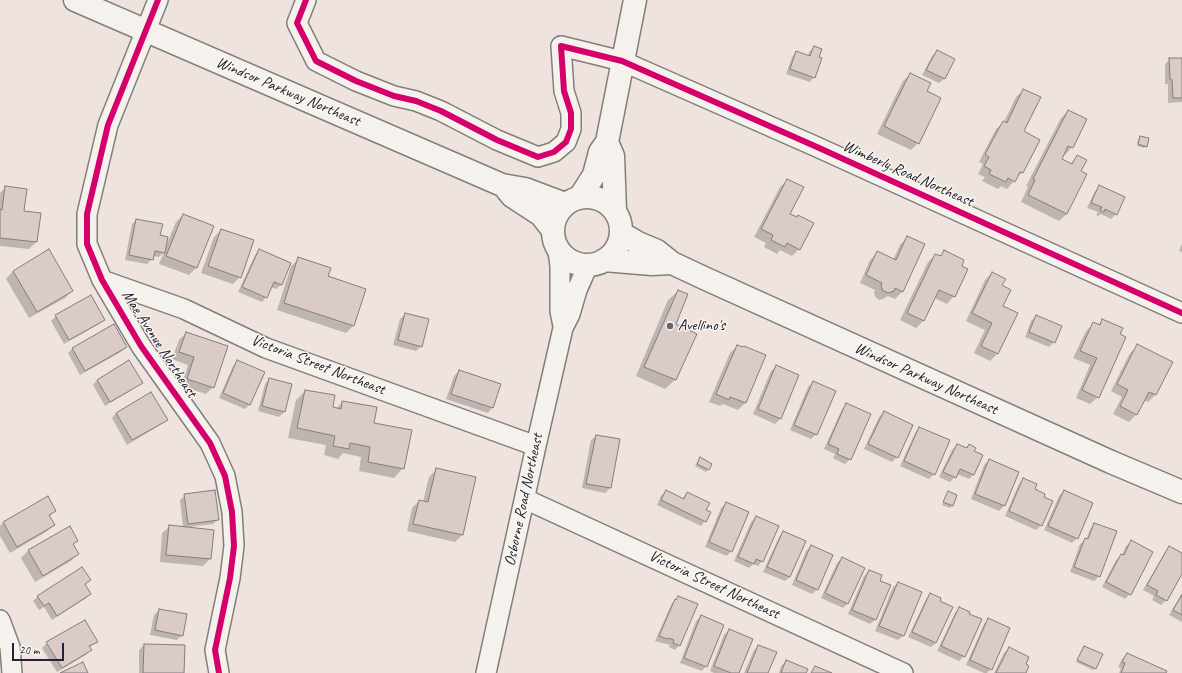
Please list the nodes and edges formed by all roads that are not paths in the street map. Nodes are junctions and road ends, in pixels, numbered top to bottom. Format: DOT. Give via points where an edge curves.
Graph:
graph roads {
  1 [pos="75,0"];
  2 [pos="158,0"];
  3 [pos="306,0"];
  4 [pos="635,0"];
  5 [pos="145,30"];
  6 [pos="622,61"];
  7 [pos="606,142"];
  8 [pos="502,184"];
  9 [pos="573,200"];
  10 [pos="615,211"];
  11 [pos="552,229"];
  12 [pos="621,233"];
  13 [pos="558,251"];
  14 [pos="596,263"];
  15 [pos="672,263"];
  16 [pos="102,280"];
  17 [pos="1182,313"];
  18 [pos="563,328"];
  19 [pos="536,446"];
  20 [pos="1182,492"];
  21 [pos="525,499"];
  22 [pos="0,620"];
  23 [pos="12,673"];
  24 [pos="219,673"];
  25 [pos="486,673"];
  26 [pos="903,673"];
  1 -- 5 [label="street, Windsor Parkway Northeast"];
  2 -- 5 [label="street, Mae Avenue Northeast"];
  3 -- 6 [label="street, Wimberly Road Northeast" via="297,22 316,61 394,96 441,110 497,140 538,157 554,152 566,142 571,129 571,113 564,91 560,46"];
  4 -- 6 [label="street"];
  5 -- 8 [label="street, Windsor Parkway Northeast"];
  5 -- 16 [label="street, Mae Avenue Northeast" via="108,125 87,214 87,244"];
  6 -- 7 [label="street"];
  6 -- 17 [label="street, Wimberly Road Northeast"];
  7 -- 9 [label="street" via="600,152 594,175"];
  7 -- 10 [label="street" via="614,156"];
  8 -- 9 [label="street, Windsor Parkway Northeast"];
  8 -- 11 [label="street, Windsor Parkway Northeast" via="512,196 541,215"];
  9 -- 10 [label="street" via="591,196 602,200"];
  9 -- 11 [label="street" via="561,208"];
  10 -- 12 [label="street"];
  11 -- 13 [label="street"];
  12 -- 14 [label="street" via="617,248 610,257"];
  12 -- 15 [label="street, Windsor Parkway Northeast" via="657,251"];
  13 -- 14 [label="street" via="577,264"];
  13 -- 18 [label="street, Osborne Road Northeast"];
  14 -- 15 [label="street, Windsor Parkway Northeast"];
  14 -- 18 [label="street, Osborne Road Northeast" via="577,290"];
  15 -- 20 [label="street, Windsor Parkway Northeast"];
  16 -- 19 [label="street, Victoria Street Northeast" via="184,309 266,348"];
  16 -- 24 [label="street, Mae Avenue Northeast" via="141,346 210,443 224,476 232,512 234,546 215,650"];
  18 -- 19 [label="street, Osborne Road Northeast"];
  19 -- 21 [label="street, Osborne Road Northeast"];
  21 -- 25 [label="street, Osborne Road Northeast"];
  21 -- 26 [label="street, Victoria Street Northeast"];
  22 -- 23 [label="street" via="10,647"];
}
